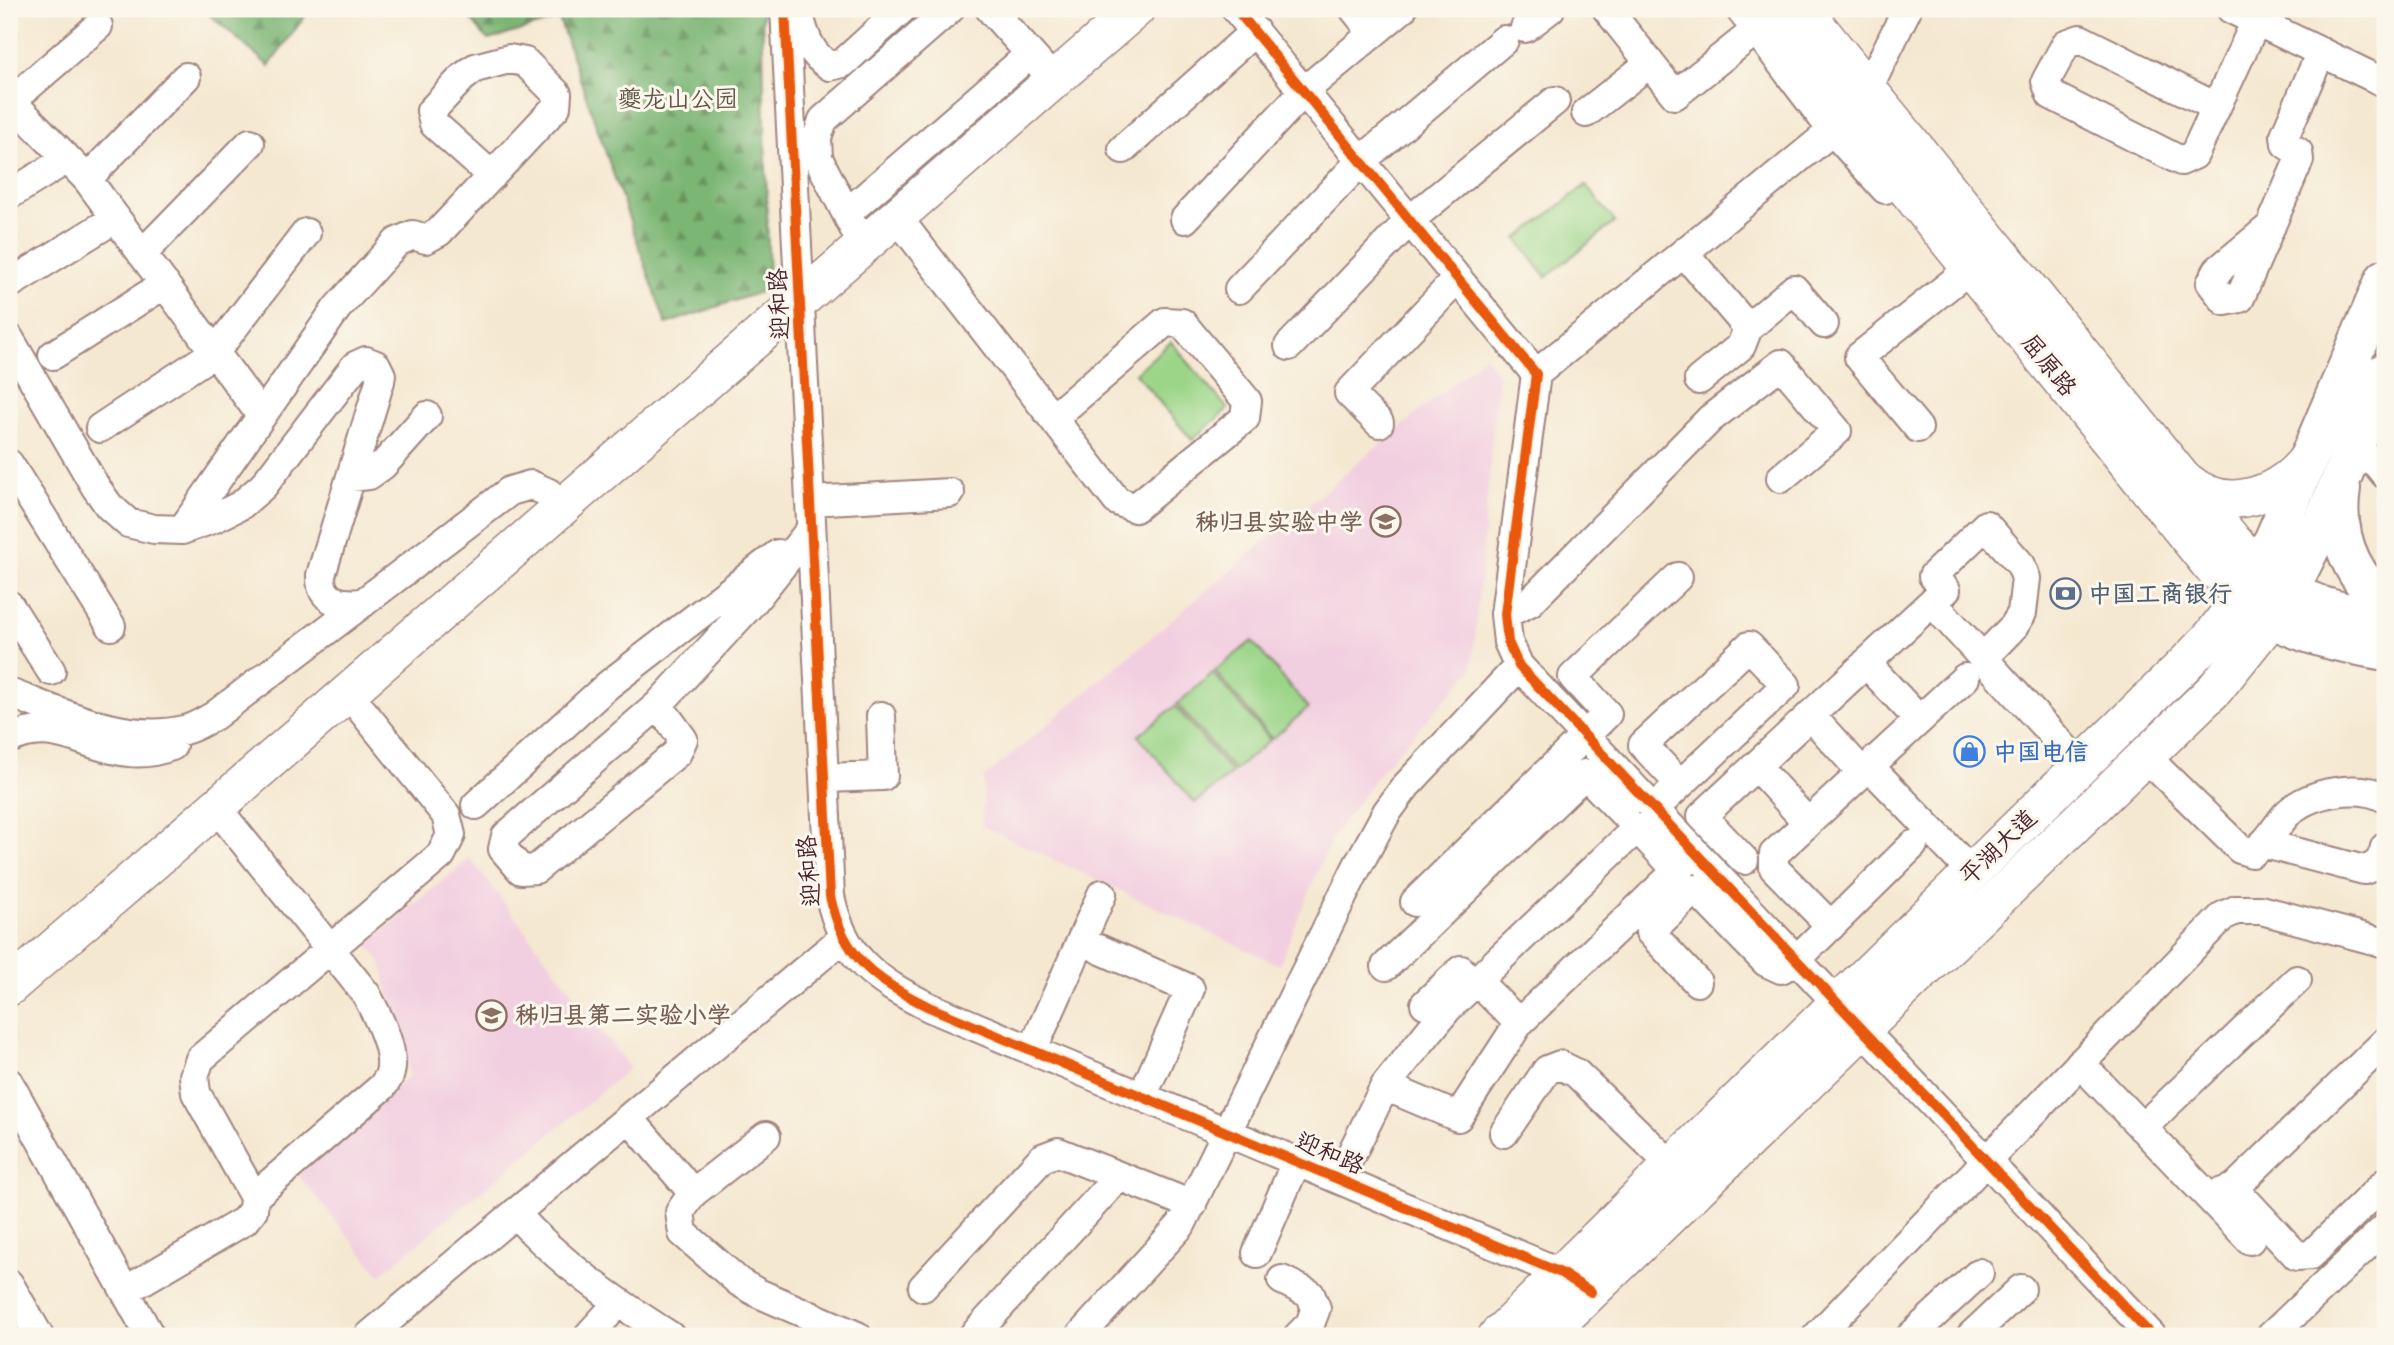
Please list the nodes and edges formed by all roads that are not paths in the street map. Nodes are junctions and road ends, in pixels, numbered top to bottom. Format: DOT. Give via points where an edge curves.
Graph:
graph roads {
  1 [pos="902,9"];
  2 [pos="950,9"];
  3 [pos="990,9"];
  4 [pos="1136,9"];
  5 [pos="1236,9"];
  6 [pos="1354,9"];
  7 [pos="1402,9"];
  8 [pos="1550,9"];
  9 [pos="1607,9"];
  10 [pos="1803,9"];
  11 [pos="1907,9"];
  12 [pos="2231,9"];
  13 [pos="793,12"];
  14 [pos="1752,16"];
  15 [pos="2256,21"];
  16 [pos="98,26"];
  17 [pos="1255,31"];
  18 [pos="1373,33"];
  19 [pos="2321,52"];
  20 [pos="1650,63"];
  21 [pos="1042,67"];
  22 [pos="186,77"];
  23 [pos="2385,83"];
  24 [pos="1304,91"];
  25 [pos="1555,102"];
  26 [pos="10,103"];
  27 [pos="2216,107"];
  28 [pos="1850,112"];
  29 [pos="1586,113"];
  30 [pos="960,138"];
  31 [pos="250,143"];
  32 [pos="1123,149"];
  33 [pos="67,159"];
  34 [pos="1361,160"];
  35 [pos="492,176"];
  36 [pos="87,179"];
  37 [pos="9,195"];
  38 [pos="847,213"];
  39 [pos="897,217"];
  40 [pos="116,218"];
  41 [pos="1185,219"];
  42 [pos="1410,220"];
  43 [pos="2271,226"];
  44 [pos="306,233"];
  45 [pos="863,246"];
  46 [pos="1684,253"];
  47 [pos="142,254"];
  48 [pos="1962,275"];
  49 [pos="1458,278"];
  50 [pos="2385,279"];
  51 [pos="11,283"];
  52 [pos="164,284"];
  53 [pos="1239,289"];
  54 [pos="799,301"];
  55 [pos="1824,324"];
  56 [pos="1748,328"];
  57 [pos="9,338"];
  58 [pos="1289,346"];
  59 [pos="215,352"];
  60 [pos="53,355"];
  61 [pos="2385,372"];
  62 [pos="1536,374"];
  63 [pos="1699,380"];
  64 [pos="261,415"];
  65 [pos="427,416"];
  66 [pos="1053,418"];
  67 [pos="1379,423"];
  68 [pos="100,428"];
  69 [pos="1919,428"];
  70 [pos="2337,455"];
  71 [pos="9,464"];
  72 [pos="2178,473"];
  73 [pos="2385,474"];
  74 [pos="351,477"];
  75 [pos="1781,478"];
  76 [pos="950,493"];
  77 [pos="562,507"];
  78 [pos="811,515"];
  79 [pos="2170,515"];
  80 [pos="182,530"];
  81 [pos="1678,577"];
  82 [pos="2250,582"];
  83 [pos="1933,602"];
  84 [pos="363,603"];
  85 [pos="2385,604"];
  86 [pos="9,605"];
  87 [pos="2281,605"];
  88 [pos="1506,614"];
  89 [pos="2385,620"];
  90 [pos="111,626"];
  91 [pos="2385,653"];
  92 [pos="1974,661"];
  93 [pos="1866,663"];
  94 [pos="1519,666"];
  95 [pos="51,671"];
  96 [pos="9,693"];
  97 [pos="348,693"];
  98 [pos="658,705"];
  99 [pos="1908,708"];
  100 [pos="1810,715"];
  101 [pos="214,716"];
  102 [pos="881,716"];
  103 [pos="1584,736"];
  104 [pos="9,739"];
  105 [pos="2145,756"];
  106 [pos="2076,760"];
  107 [pos="1860,763"];
  108 [pos="1756,766"];
  109 [pos="824,778"];
  110 [pos="1680,784"];
  111 [pos="2385,798"];
  112 [pos="476,805"];
  113 [pos="216,807"];
  114 [pos="1640,807"];
  115 [pos="1797,811"];
  116 [pos="2265,844"];
  117 [pos="1913,845"];
  118 [pos="2385,846"];
  119 [pos="1744,860"];
  120 [pos="1686,861"];
  121 [pos="1963,863"];
  122 [pos="1721,881"];
  123 [pos="1102,894"];
  124 [pos="1415,902"];
  125 [pos="1830,926"];
  126 [pos="844,939"];
  127 [pos="2385,943"];
  128 [pos="330,949"];
  129 [pos="1099,949"];
  130 [pos="1796,960"];
  131 [pos="1386,966"];
  132 [pos="2297,980"];
  133 [pos="1477,981"];
  134 [pos="1697,982"];
  135 [pos="9,987"];
  136 [pos="1834,1000"];
  137 [pos="1425,1004"];
  138 [pos="1519,1023"];
  139 [pos="1862,1030"];
  140 [pos="2385,1042"];
  141 [pos="1032,1051"];
  142 [pos="2080,1063"];
  143 [pos="9,1083"];
  144 [pos="1385,1086"];
  145 [pos="1142,1097"];
  146 [pos="629,1118"];
  147 [pos="2142,1128"];
  148 [pos="1228,1133"];
  149 [pos="1504,1133"];
  150 [pos="766,1136"];
  151 [pos="1664,1158"];
  152 [pos="1296,1161"];
  153 [pos="1986,1161"];
  154 [pos="1119,1176"];
  155 [pos="1339,1179"];
  156 [pos="2385,1183"];
  157 [pos="694,1193"];
  158 [pos="2222,1193"];
  159 [pos="254,1197"];
  160 [pos="1192,1205"];
  161 [pos="516,1213"];
  162 [pos="2385,1228"];
  163 [pos="2250,1240"];
  164 [pos="1257,1253"];
  165 [pos="1979,1273"];
  166 [pos="1568,1278"];
  167 [pos="1282,1280"];
  168 [pos="9,1284"];
  169 [pos="923,1287"];
  170 [pos="2021,1289"];
  171 [pos="125,1291"];
  172 [pos="618,1303"];
  173 [pos="33,1334"];
  174 [pos="150,1336"];
  175 [pos="369,1336"];
  176 [pos="588,1336"];
  177 [pos="670,1336"];
  178 [pos="856,1336"];
  179 [pos="973,1336"];
  180 [pos="1080,1336"];
  181 [pos="1298,1336"];
  182 [pos="1482,1336"];
  183 [pos="1497,1336"];
  184 [pos="1545,1336"];
  185 [pos="1816,1336"];
  186 [pos="1910,1336"];
  187 [pos="1971,1336"];
  188 [pos="2152,1336"];
  189 [pos="2271,1336"];
  1 -- 13 [label="street" via="843,63 831,66 818,60"];
  2 -- 38 [label="street" via="823,120 817,138 818,158"];
  3 -- 21 [label="street"];
  4 -- 21 [label="main road"];
  5 -- 17 [label="street"];
  6 -- 18 [label="street"];
  7 -- 18 [label="street"];
  8 -- 34 [label="street"];
  9 -- 20 [label="street"];
  10 -- 28 [label="main road, 屈原路"];
  11 -- 28 [label="street"];
  12 -- 15 [label="street"];
  13 -- 54 [label="street, 迎和路"];
  14 -- 20 [label="street" via="1675,95"];
  14 -- 28 [label="main road, 屈原路"];
  15 -- 19 [label="street"];
  15 -- 27 [label="street"];
  16 -- 26 [label="street"];
  17 -- 24 [label="street"];
  17 -- 32 [label="street"];
  18 -- 24 [label="street"];
  19 -- 23 [label="street"];
  19 -- 43 [label="street" via="2285,135 2299,160"];
  20 -- 29 [label="street"];
  21 -- 30 [label="main road"];
  22 -- 36 [label="street"];
  24 -- 34 [label="street"];
  24 -- 41 [label="street"];
  25 -- 42 [label="street"];
  26 -- 33 [label="street"];
  27 -- 27 [label="street" via="2194,155 2181,160 2051,94 2046,81 2066,44 2080,39"];
  28 -- 46 [label="street"];
  28 -- 48 [label="street"];
  28 -- 72 [label="main road, 屈原路"];
  28 -- 79 [label="main road, 屈原路"];
  30 -- 38 [label="street"];
  30 -- 39 [label="main road"];
  31 -- 47 [label="street"];
  33 -- 36 [label="street"];
  33 -- 37 [label="street"];
  34 -- 42 [label="street"];
  34 -- 53 [label="street"];
  35 -- 35 [label="street" via="556,107 557,94 525,62 509,59 475,68 431,111 434,124"];
  35 -- 64 [label="street" via="439,232 426,239 413,235 397,242 327,320"];
  36 -- 40 [label="street"];
  38 -- 45 [label="street"];
  39 -- 45 [label="main road"];
  39 -- 66 [label="street"];
  40 -- 47 [label="street"];
  40 -- 51 [label="street"];
  42 -- 49 [label="street"];
  42 -- 58 [label="street"];
  44 -- 59 [label="street"];
  45 -- 54 [label="main road"];
  46 -- 56 [label="street"];
  46 -- 62 [label="street"];
  47 -- 52 [label="street"];
  48 -- 69 [label="street" via="1859,358"];
  48 -- 79 [label="street" via="2155,515"];
  49 -- 62 [label="street"];
  49 -- 67 [label="street" via="1349,393"];
  50 -- 70 [label="highway, 平湖大道"];
  52 -- 59 [label="street"];
  52 -- 60 [label="street"];
  54 -- 77 [label="main road"];
  54 -- 78 [label="street, 迎和路"];
  55 -- 56 [label="street" via="1794,289"];
  56 -- 63 [label="street" via="1741,346"];
  57 -- 80 [label="street" via="109,506 128,523"];
  59 -- 64 [label="street"];
  59 -- 68 [label="street"];
  61 -- 70 [label="highway, 平湖大道"];
  62 -- 88 [label="street"];
  64 -- 80 [label="street"];
  65 -- 74 [label="street" via="383,465 369,475"];
  66 -- 66 [label="street" via="1117,501 1135,508 1245,418 1247,401 1181,323 1165,322"];
  70 -- 72 [label="main road" via="2302,467 2270,491 2231,500 2211,496"];
  70 -- 73 [label="street" via="2376,463"];
  70 -- 82 [label="highway, 平湖大道" via="2274,539"];
  70 -- 85 [label="highway" via="2344,545 2354,570"];
  70 -- 87 [label="highway, 平湖大道" via="2309,551"];
  71 -- 90 [label="street"];
  72 -- 82 [label="main road, 屈原路" via="2233,541"];
  74 -- 80 [label="street" via="381,375 376,365 366,361 351,371 263,486 241,505"];
  74 -- 84 [label="street" via="321,582 334,601"];
  75 -- 88 [label="street" via="1837,431 1781,363 1710,419 1530,602"];
  76 -- 78 [label="street"];
  77 -- 84 [label="street" via="549,493 531,485 510,491"];
  77 -- 97 [label="main road"];
  78 -- 98 [label="street" via="753,602"];
  78 -- 109 [label="street, 迎和路"];
  78 -- 112 [label="street" via="608,685"];
  79 -- 82 [label="main road, 屈原路" via="2210,565"];
  81 -- 103 [label="street" via="1573,677 1607,714"];
  82 -- 87 [label="highway, 屈原路"];
  82 -- 106 [label="main road, 平湖大道" via="2212,636 2186,663"];
  83 -- 92 [label="street"];
  83 -- 92 [label="street" via="1946,590 1933,576 1986,525 2021,565 2026,578 2022,613 2014,626"];
  83 -- 93 [label="street"];
  84 -- 101 [label="street"];
  86 -- 95 [label="street"];
  87 -- 89 [label="highway, 屈原路" via="2311,604"];
  87 -- 91 [label="highway, 屈原路" via="2329,640"];
  87 -- 105 [label="main road, 平湖大道" via="2215,689"];
  88 -- 94 [label="street" via="1508,642"];
  92 -- 99 [label="street"];
  92 -- 106 [label="street"];
  92 -- 107 [label="street"];
  93 -- 99 [label="street"];
  93 -- 100 [label="street"];
  94 -- 103 [label="street"];
  94 -- 148 [label="street" via="1427,761 1387,812"];
  96 -- 101 [label="street" via="131,732 187,729"];
  97 -- 113 [label="main road"];
  97 -- 128 [label="street" via="446,815 451,835 441,855"];
  98 -- 98 [label="street" via="506,836 503,849 521,870 536,869 677,753 683,738"];
  99 -- 107 [label="street"];
  100 -- 107 [label="street"];
  100 -- 108 [label="street"];
  101 -- 104 [label="street" via="177,745 153,752 128,752 42,729"];
  102 -- 109 [label="street" via="883,776"];
  103 -- 114 [label="street"];
  103 -- 124 [label="street"];
  105 -- 116 [label="street" via="2241,849 2252,853"];
  105 -- 139 [label="main road, 平湖大道"];
  106 -- 121 [label="street"];
  106 -- 136 [label="main road, 平湖大道"];
  107 -- 115 [label="street"];
  107 -- 121 [label="street"];
  107 -- 125 [label="street" via="1774,854 1774,868"];
  108 -- 115 [label="street"];
  108 -- 119 [label="street" via="1702,816"];
  109 -- 126 [label="street, 迎和路" via="830,896"];
  110 -- 110 [label="street" via="1786,685 1749,646 1643,745"];
  110 -- 114 [label="street"];
  111 -- 116 [label="street" via="2347,791 2314,797 2287,814"];
  113 -- 128 [label="street"];
  113 -- 135 [label="main road"];
  114 -- 120 [label="street"];
  114 -- 131 [label="street" via="1586,774"];
  114 -- 137 [label="street"];
  115 -- 119 [label="street"];
  116 -- 118 [label="street" via="2364,870 2382,859"];
  117 -- 125 [label="street"];
  119 -- 122 [label="street"];
  120 -- 122 [label="street"];
  120 -- 133 [label="street" via="1637,828"];
  120 -- 138 [label="street"];
  121 -- 136 [label="street"];
  122 -- 130 [label="street"];
  123 -- 141 [label="street"];
  125 -- 130 [label="street"];
  126 -- 141 [label="street, 迎和路" via="875,976 897,991"];
  126 -- 146 [label="street"];
  127 -- 142 [label="street" via="2261,910 2236,910 2213,925"];
  128 -- 159 [label="street" via="200,1059 194,1076 196,1093"];
  128 -- 159 [label="street" via="366,994 380,1020 391,1057 390,1074 382,1087"];
  129 -- 145 [label="street" via="1189,989"];
  130 -- 134 [label="street" via="1781,968 1766,962 1695,889 1650,932"];
  130 -- 136 [label="street"];
  132 -- 147 [label="street"];
  133 -- 138 [label="street"];
  133 -- 144 [label="street" via="1448,1008"];
  136 -- 139 [label="street"];
  136 -- 151 [label="street"];
  136 -- 166 [label="main road, 平湖大道"];
  138 -- 144 [label="street" via="1458,1117"];
  139 -- 153 [label="street"];
  139 -- 166 [label="main road, 平湖大道"];
  140 -- 158 [label="street"];
  141 -- 145 [label="street, 迎和路"];
  142 -- 147 [label="street"];
  142 -- 153 [label="street"];
  143 -- 171 [label="street"];
  144 -- 155 [label="street"];
  145 -- 148 [label="street, 迎和路"];
  146 -- 157 [label="street"];
  146 -- 161 [label="street"];
  147 -- 158 [label="street"];
  148 -- 152 [label="street, 迎和路"];
  148 -- 160 [label="street"];
  149 -- 151 [label="street" via="1547,1070 1560,1065 1576,1073"];
  150 -- 157 [label="street"];
  151 -- 166 [label="street"];
  152 -- 155 [label="street, 迎和路"];
  152 -- 164 [label="street"];
  153 -- 185 [label="street"];
  153 -- 188 [label="street"];
  154 -- 160 [label="street"];
  154 -- 169 [label="street" via="1058,1152 1042,1158"];
  154 -- 179 [label="street"];
  155 -- 166 [label="street, 迎和路"];
  156 -- 158 [label="street" via="2311,1255 2297,1256"];
  157 -- 178 [label="street" via="680,1212 683,1233 739,1282"];
  158 -- 163 [label="street"];
  159 -- 171 [label="street" via="253,1210 244,1221"];
  160 -- 180 [label="street" via="1166,1244"];
  161 -- 172 [label="street" via="562,1261"];
  161 -- 175 [label="street"];
  162 -- 189 [label="street"];
  165 -- 186 [label="street"];
  166 -- 182 [label="street"];
  166 -- 183 [label="main road, 平湖大道"];
  166 -- 184 [label="main road, 平湖大道"];
  167 -- 181 [label="street" via="1310,1294 1316,1308 1310,1324"];
  168 -- 173 [label="street"];
  170 -- 187 [label="street"];
  171 -- 174 [label="street"];
  172 -- 176 [label="street"];
  172 -- 177 [label="street"];
}
